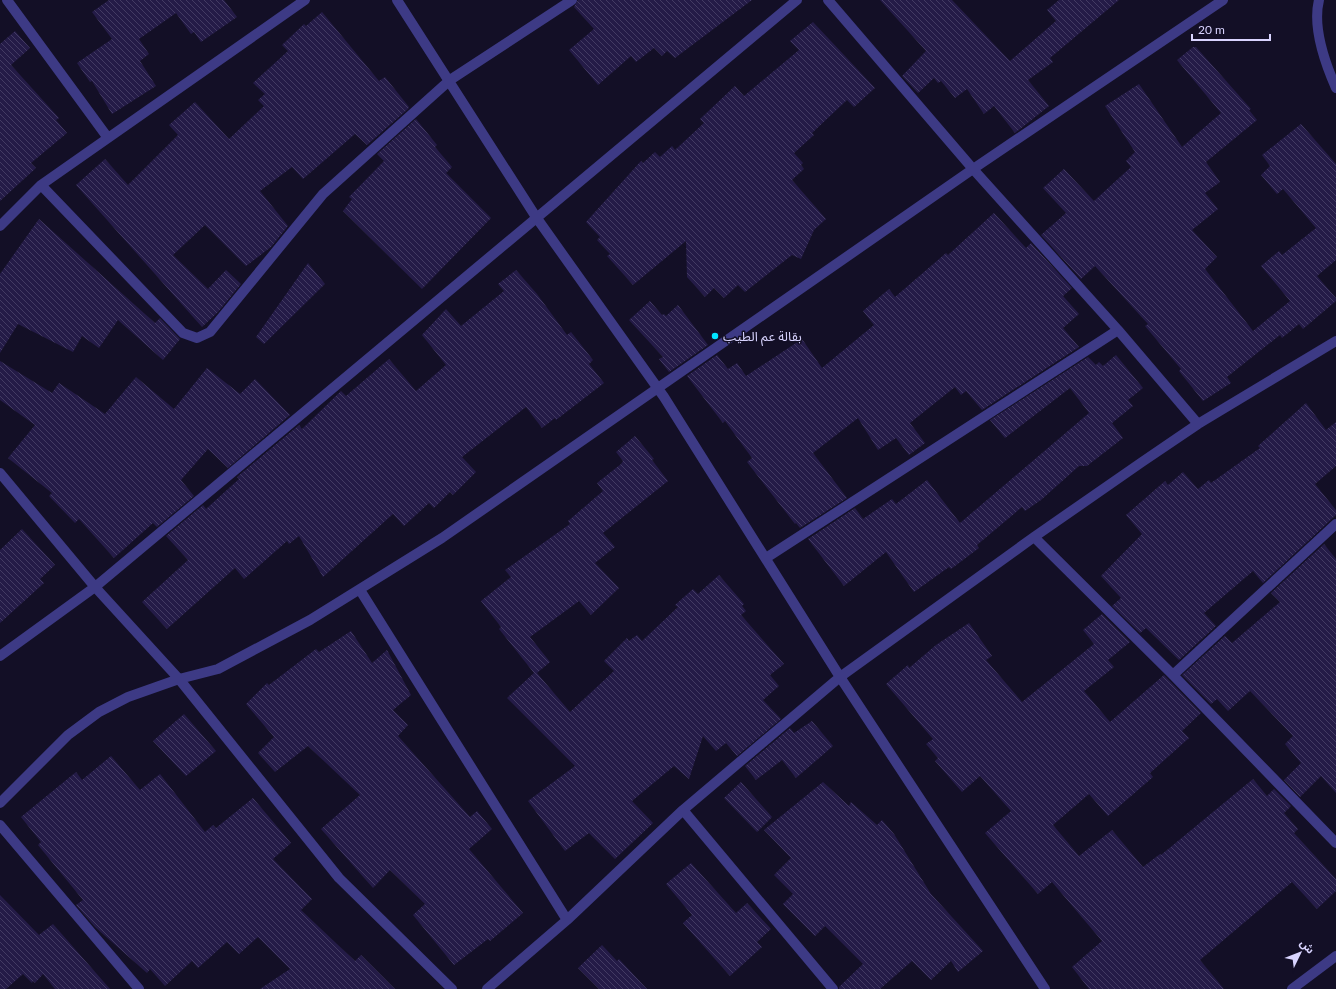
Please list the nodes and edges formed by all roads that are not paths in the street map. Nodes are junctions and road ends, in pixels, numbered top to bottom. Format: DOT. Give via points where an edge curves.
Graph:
graph roads {
  1 [pos="8,0"];
  2 [pos="305,0"];
  3 [pos="397,0"];
  4 [pos="572,0"];
  5 [pos="797,0"];
  6 [pos="828,0"];
  7 [pos="1223,0"];
  8 [pos="1319,0"];
  9 [pos="450,80"];
  10 [pos="1336,88"];
  11 [pos="108,138"];
  12 [pos="972,169"];
  13 [pos="41,185"];
  14 [pos="536,217"];
  15 [pos="0,226"];
  16 [pos="1118,330"];
  17 [pos="1336,340"];
  18 [pos="658,389"];
  19 [pos="1198,424"];
  20 [pos="0,473"];
  21 [pos="1336,524"];
  22 [pos="1034,537"];
  23 [pos="766,558"];
  24 [pos="95,586"];
  25 [pos="360,590"];
  26 [pos="0,656"];
  27 [pos="1173,675"];
  28 [pos="840,677"];
  29 [pos="179,679"];
  30 [pos="0,803"];
  31 [pos="683,810"];
  32 [pos="0,825"];
  33 [pos="1336,843"];
  34 [pos="567,920"];
  35 [pos="1336,956"];
  36 [pos="139,989"];
  37 [pos="452,989"];
  38 [pos="487,989"];
  39 [pos="833,989"];
  40 [pos="1046,989"];
  41 [pos="1292,989"];
  1 -- 11 [label="street"];
  2 -- 11 [label="street"];
  3 -- 9 [label="street"];
  4 -- 9 [label="street"];
  5 -- 14 [label="street"];
  6 -- 12 [label="street"];
  7 -- 12 [label="street"];
  8 -- 10 [label="street" via="1317,8 1320,40"];
  9 -- 13 [label="street" via="323,194 210,332 197,338 184,333"];
  9 -- 14 [label="street"];
  11 -- 13 [label="street"];
  12 -- 16 [label="street"];
  12 -- 18 [label="street"];
  13 -- 15 [label="street"];
  14 -- 18 [label="street"];
  14 -- 24 [label="street"];
  16 -- 19 [label="street"];
  16 -- 23 [label="street"];
  17 -- 19 [label="street"];
  18 -- 23 [label="street"];
  18 -- 25 [label="street" via="442,538"];
  19 -- 22 [label="street"];
  20 -- 24 [label="street"];
  21 -- 27 [label="street"];
  22 -- 27 [label="street"];
  22 -- 28 [label="street"];
  23 -- 28 [label="street"];
  24 -- 26 [label="street"];
  24 -- 29 [label="street"];
  25 -- 29 [label="street" via="218,669"];
  25 -- 34 [label="street"];
  27 -- 33 [label="street"];
  28 -- 31 [label="street"];
  28 -- 40 [label="street"];
  29 -- 30 [label="street" via="128,697 99,712 68,735"];
  29 -- 37 [label="street" via="339,878"];
  31 -- 34 [label="street"];
  31 -- 39 [label="street"];
  32 -- 36 [label="street"];
  34 -- 38 [label="street"];
  35 -- 41 [label="street"];
}
